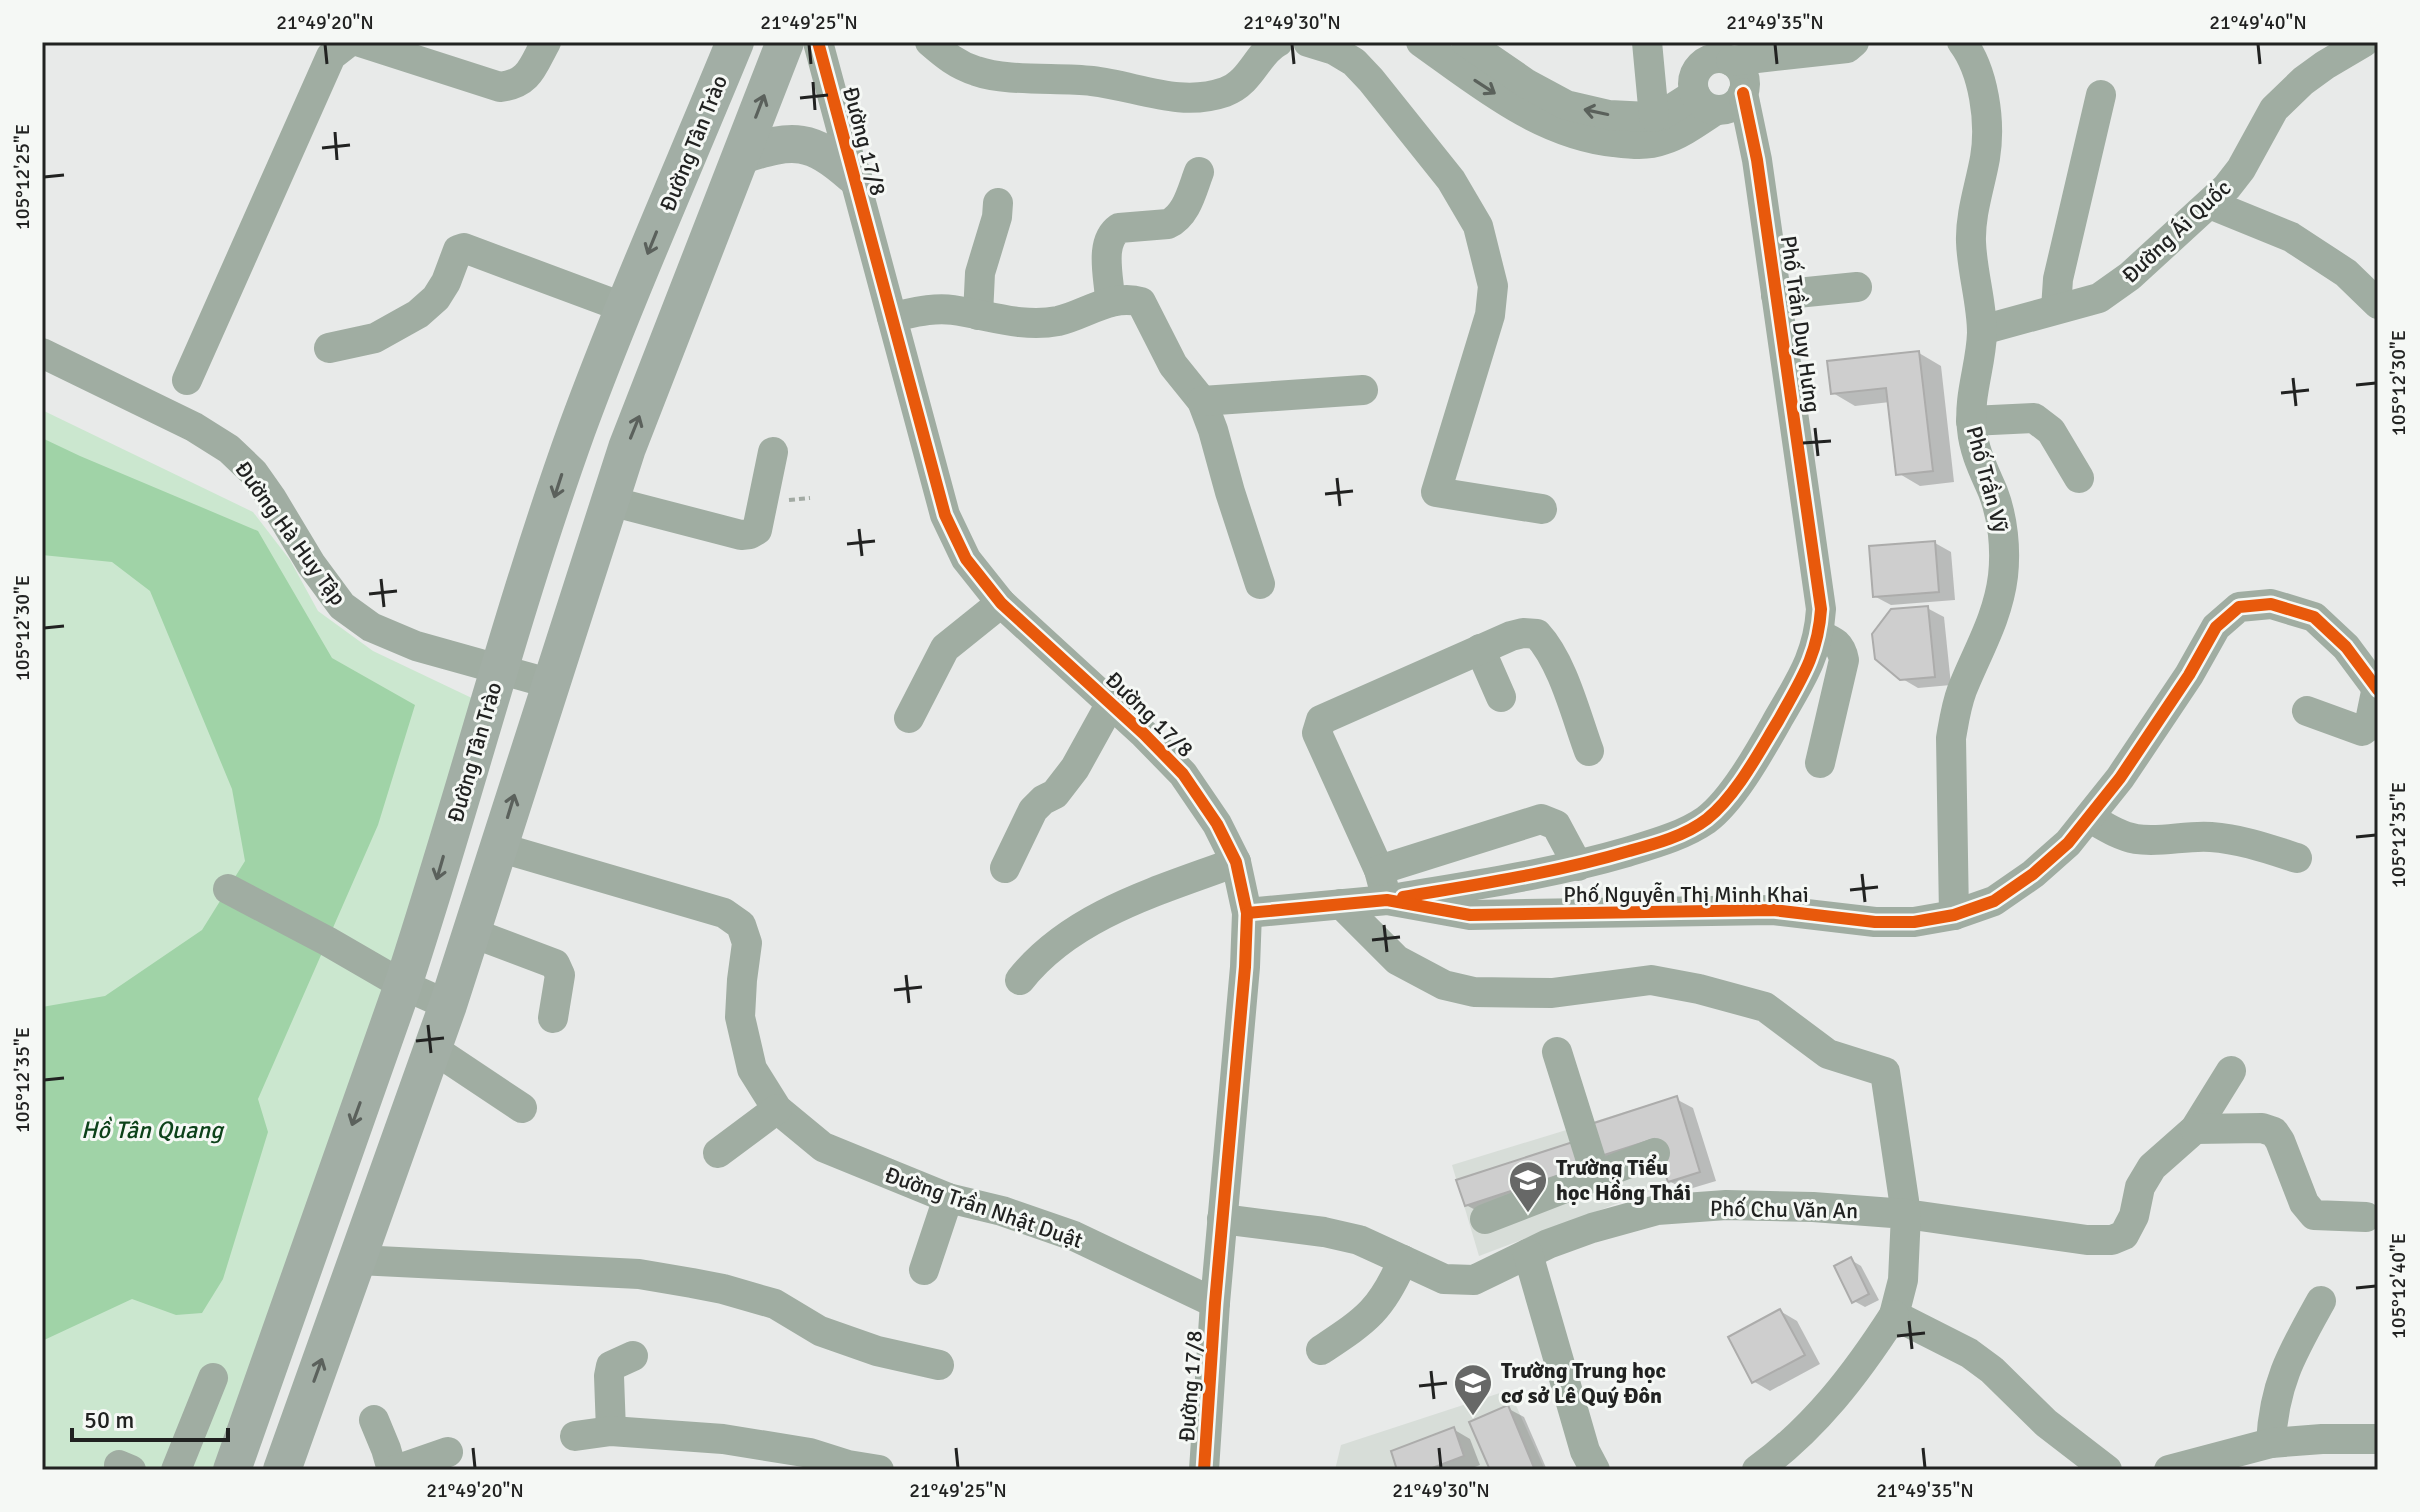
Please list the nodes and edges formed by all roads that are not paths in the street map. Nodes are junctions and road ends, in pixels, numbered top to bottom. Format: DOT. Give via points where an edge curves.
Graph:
graph roads {
  1 [pos="349,42"];
  2 [pos="360,42"];
  3 [pos="546,42"];
  4 [pos="735,42"];
  5 [pos="785,42"];
  6 [pos="818,42"];
  7 [pos="930,42"];
  8 [pos="1278,42"];
  9 [pos="1308,42"];
  10 [pos="1421,42"];
  11 [pos="1466,42"];
  12 [pos="1647,42"];
  13 [pos="1854,42"];
  14 [pos="1962,42"];
  15 [pos="2368,47"];
  16 [pos="1718,54"];
  17 [pos="1743,93"];
  18 [pos="2101,95"];
  19 [pos="1706,102"];
  20 [pos="1654,117"];
  21 [pos="742,155"];
  22 [pos="1199,172"];
  23 [pos="853,175"];
  24 [pos="998,203"];
  25 [pos="2210,204"];
  26 [pos="1857,287"];
  27 [pos="1776,295"];
  28 [pos="1110,302"];
  29 [pos="2378,304"];
  30 [pos="625,308"];
  31 [pos="2056,309"];
  32 [pos="978,315"];
  33 [pos="892,317"];
  34 [pos="1982,330"];
  35 [pos="329,348"];
  36 [pos="42,353"];
  37 [pos="187,380"];
  38 [pos="1363,390"];
  39 [pos="1202,401"];
  40 [pos="1971,421"];
  41 [pos="773,452"];
  42 [pos="2079,478"];
  43 [pos="610,501"];
  44 [pos="1542,509"];
  45 [pos="1260,584"];
  46 [pos="1001,603"];
  47 [pos="1820,635"];
  48 [pos="1480,649"];
  49 [pos="498,669"];
  50 [pos="552,684"];
  51 [pos="2377,687"];
  52 [pos="1501,697"];
  53 [pos="1111,703"];
  54 [pos="2307,711"];
  55 [pos="909,718"];
  56 [pos="1589,751"];
  57 [pos="1820,763"];
  58 [pos="2090,818"];
  59 [pos="498,847"];
  60 [pos="2297,858"];
  61 [pos="1236,862"];
  62 [pos="1578,866"];
  63 [pos="1005,868"];
  64 [pos="1379,870"];
  65 [pos="228,889"];
  66 [pos="1387,900"];
  67 [pos="1341,904"];
  68 [pos="1247,913"];
  69 [pos="1954,915"];
  70 [pos="470,932"];
  71 [pos="1020,980"];
  72 [pos="403,985"];
  73 [pos="448,1005"];
  74 [pos="553,1018"];
  75 [pos="432,1048"];
  76 [pos="1557,1052"];
  77 [pos="2231,1071"];
  78 [pos="522,1108"];
  79 [pos="777,1109"];
  80 [pos="2195,1129"];
  81 [pos="718,1153"];
  82 [pos="1655,1153"];
  83 [pos="1596,1176"];
  84 [pos="948,1198"];
  85 [pos="1533,1200"];
  86 [pos="1906,1214"];
  87 [pos="2366,1217"];
  88 [pos="1222,1219"];
  89 [pos="1485,1219"];
  90 [pos="1538,1249"];
  91 [pos="358,1260"];
  92 [pos="1403,1260"];
  93 [pos="924,1270"];
  94 [pos="2321,1301"];
  95 [pos="1215,1303"];
  96 [pos="1894,1315"];
  97 [pos="1321,1350"];
  98 [pos="633,1356"];
  99 [pos="939,1365"];
  100 [pos="213,1378"];
  101 [pos="374,1420"];
  102 [pos="611,1431"];
  103 [pos="575,1436"];
  104 [pos="2378,1439"];
  105 [pos="2271,1443"];
  106 [pos="448,1452"];
  107 [pos="176,1470"];
  108 [pos="232,1470"];
  109 [pos="282,1470"];
  110 [pos="394,1470"];
  111 [pos="879,1470"];
  112 [pos="1204,1470"];
  113 [pos="1595,1470"];
  114 [pos="1757,1470"];
  115 [pos="2107,1470"];
  116 [pos="2169,1470"];
  1 -- 37 [label="street" via="331,56"];
  2 -- 3 [label="street" via="500,87 528,76"];
  4 -- 30 [label="main road, Đường Tân Trào, one-way"];
  21 -- 5 [label="main road, one-way"];
  6 -- 23 [label="street, Đường 17/8"];
  7 -- 8 [label="street" via="949,59 979,73 1094,81 1162,97 1200,97 1238,86"];
  9 -- 44 [label="street" via="1354,62 1371,80 1451,180 1478,226 1493,286 1490,315 1436,492"];
  10 -- 19 [label="street, one-way" via="1530,116 1589,139 1638,145 1661,141 1682,132"];
  20 -- 11 [label="street, one-way" via="1609,115 1566,105"];
  12 -- 20 [label="street"];
  13 -- 16 [label="street" via="1847,48"];
  14 -- 34 [label="street, Phố Trần Vỹ" via="1980,76 1988,132 1971,227"];
  15 -- 25 [label="street, Đường Ái Quốc" via="2325,65 2274,109 2241,169"];
  16 -- 17 [label="street" via="1742,72"];
  16 -- 19 [label="street" via="1702,64 1694,78"];
  17 -- 19 [label="street" via="1727,109"];
  17 -- 27 [label="street, Phố Trần Duy Hưng"];
  18 -- 31 [label="street" via="2058,279"];
  19 -- 20 [label="street"];
  21 -- 23 [label="main road" via="773,145 810,145"];
  43 -- 21 [label="main road, one-way"];
  22 -- 28 [label="street" via="1176,220 1114,232 1107,252"];
  23 -- 33 [label="street, Đường 17/8"];
  24 -- 32 [label="street" via="980,273"];
  25 -- 29 [label="street" via="2291,237 2346,273"];
  25 -- 31 [label="street, Đường Ái Quốc" via="2099,298"];
  26 -- 27 [label="street"];
  27 -- 47 [label="street, Phố Trần Duy Hưng" via="1821,609"];
  28 -- 32 [label="street" via="1056,321 1013,322"];
  28 -- 39 [label="street" via="1141,302 1173,365"];
  30 -- 35 [label="street" via="464,248 458,250 436,298 418,314 375,338"];
  30 -- 49 [label="main road, Đường Tân Trào, one-way" via="577,430"];
  31 -- 34 [label="street, Đường Ái Quốc"];
  32 -- 33 [label="street" via="939,309"];
  33 -- 46 [label="street, Đường 17/8" via="945,515 966,559"];
  34 -- 40 [label="street, Phố Trần Vỹ"];
  36 -- 49 [label="street, Đường Hà Huy Tập" via="229,449 253,472 342,606 371,627"];
  38 -- 39 [label="street"];
  39 -- 45 [label="street"];
  40 -- 42 [label="street" via="2034,418 2051,431"];
  40 -- 69 [label="street, Phố Trần Vỹ" via="2005,538 1992,625 1962,691 1951,738"];
  41 -- 43 [label="street" via="757,530 750,534"];
  43 -- 50 [label="main road"];
  46 -- 53 [label="street, Đường 17/8"];
  46 -- 55 [label="street" via="945,648"];
  47 -- 57 [label="street" via="1836,642 1844,660"];
  47 -- 62 [label="street, Phố Trần Duy Hưng" via="1810,663 1728,799 1705,820 1662,842"];
  48 -- 52 [label="street"];
  48 -- 56 [label="street" via="1511,636 1537,634 1561,677"];
  48 -- 64 [label="street" via="1321,720 1318,739"];
  49 -- 50 [label="street, Đường Hà Huy Tập"];
  49 -- 72 [label="main road, Đường Tân Trào, one-way"];
  59 -- 50 [label="main road, one-way"];
  51 -- 54 [label="street" via="2369,726 2362,731"];
  51 -- 58 [label="street, Phố Nguyễn Thị Minh Khai" via="2314,617 2271,604 2239,607 2216,627"];
  53 -- 61 [label="street, Đường 17/8" via="1183,774"];
  53 -- 63 [label="street" via="1075,768 1055,794 1033,810"];
  58 -- 60 [label="street" via="2135,839 2209,836"];
  58 -- 69 [label="street, Phố Nguyễn Thị Minh Khai" via="2033,874 1994,901"];
  59 -- 70 [label="main road"];
  59 -- 79 [label="street, Đường Trần Nhật Duật" via="724,913 741,925 747,943 740,1017 752,1069"];
  61 -- 68 [label="street, Đường 17/8"];
  61 -- 71 [label="street" via="1130,902 1079,928"];
  62 -- 64 [label="street" via="1556,825 1541,819"];
  62 -- 66 [label="street, Phố Trần Duy Hưng"];
  64 -- 66 [label="street"];
  65 -- 72 [label="street"];
  66 -- 67 [label="street, Phố Nguyễn Thị Minh Khai"];
  66 -- 69 [label="street, Phố Nguyễn Thị Minh Khai" via="1470,915 1773,910 1875,922"];
  67 -- 68 [label="street, Phố Nguyễn Thị Minh Khai"];
  67 -- 86 [label="street" via="1397,960 1444,985 1474,992 1552,993 1651,980 1699,989 1765,1007 1828,1054 1885,1072"];
  68 -- 88 [label="street, Đường 17/8"];
  70 -- 73 [label="main road"];
  70 -- 74 [label="street" via="555,964 560,975"];
  72 -- 73 [label="street"];
  72 -- 108 [label="main road, Đường Tân Trào, one-way"];
  73 -- 75 [label="main road"];
  75 -- 78 [label="street"];
  75 -- 91 [label="main road"];
  76 -- 83 [label="street"];
  77 -- 80 [label="street, Phố Chu Văn An"];
  79 -- 81 [label="street"];
  79 -- 84 [label="street, Đường Trần Nhật Duật" via="823,1147"];
  80 -- 86 [label="street, Phố Chu Văn An" via="2152,1167 2124,1235 2112,1240"];
  80 -- 87 [label="street" via="2274,1132 2314,1215"];
  82 -- 83 [label="street"];
  83 -- 85 [label="street"];
  84 -- 93 [label="street"];
  84 -- 95 [label="street, Đường Trần Nhật Duật" via="1074,1236"];
  85 -- 89 [label="street"];
  85 -- 90 [label="street"];
  86 -- 90 [label="street, Phố Chu Văn An" via="1726,1205 1657,1210"];
  86 -- 96 [label="street" via="1903,1280"];
  88 -- 92 [label="street, Phố Chu Văn An" via="1324,1232 1359,1240"];
  88 -- 95 [label="street, Đường 17/8"];
  90 -- 92 [label="street, Phố Chu Văn An" via="1474,1280 1444,1279"];
  90 -- 113 [label="street" via="1585,1451"];
  91 -- 99 [label="street" via="639,1274 723,1289 775,1304 820,1331"];
  109 -- 91 [label="main road, one-way"];
  92 -- 97 [label="street" via="1379,1306"];
  94 -- 105 [label="street" via="2288,1360"];
  95 -- 112 [label="street, Đường 17/8"];
  96 -- 114 [label="street" via="1858,1370 1816,1418"];
  96 -- 115 [label="street" via="1969,1353"];
  98 -- 102 [label="street" via="611,1366"];
  100 -- 107 [label="street"];
  101 -- 110 [label="street"];
  102 -- 103 [label="street"];
  102 -- 111 [label="street" via="767,1444"];
  104 -- 105 [label="street"];
  105 -- 116 [label="street"];
  106 -- 110 [label="street"];
}
